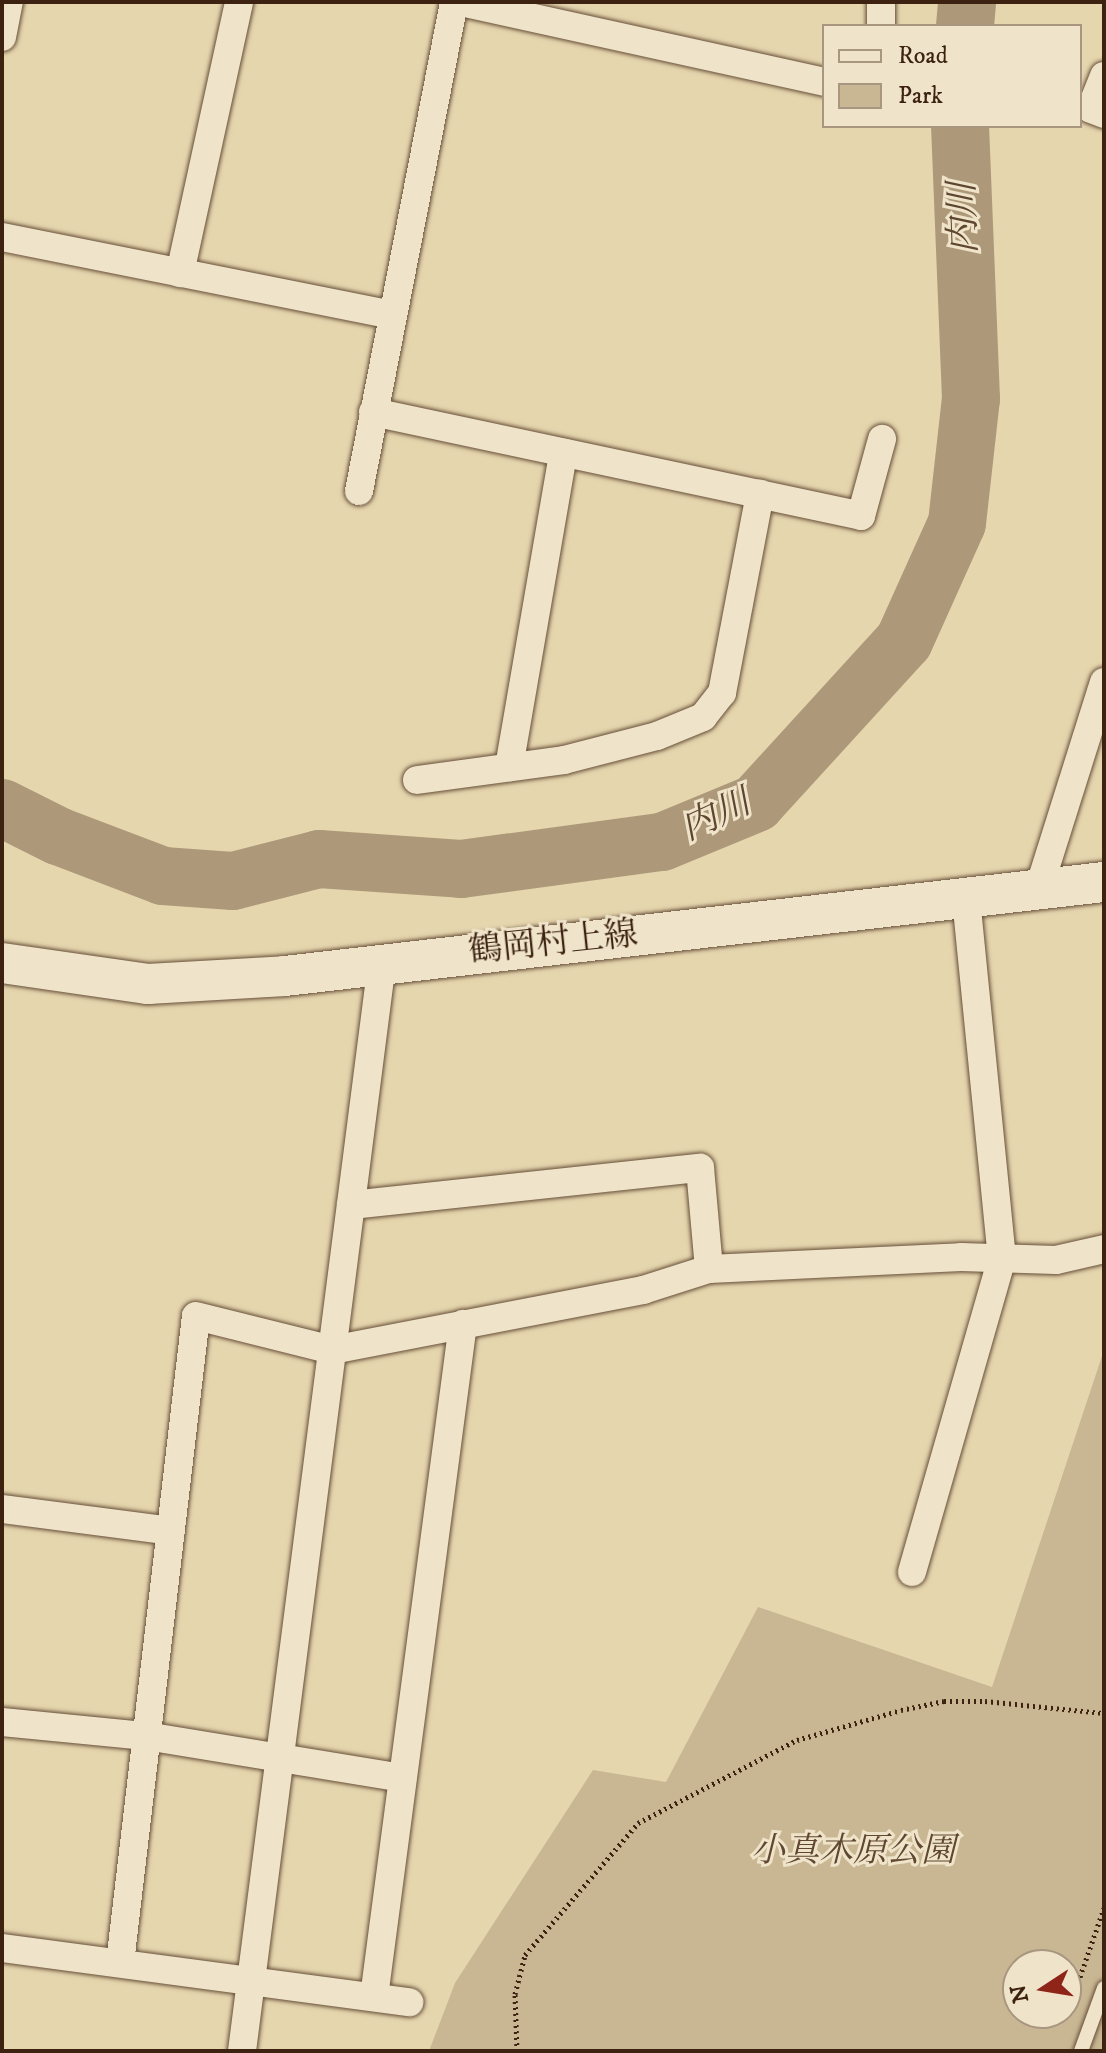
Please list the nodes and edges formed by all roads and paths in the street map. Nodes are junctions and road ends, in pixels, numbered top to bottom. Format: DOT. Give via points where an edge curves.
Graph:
graph roads {
  1 [pos="9,2"];
  2 [pos="239,2"];
  3 [pos="454,2"];
  4 [pos="461,2"];
  5 [pos="881,2"];
  6 [pos="881,24"];
  7 [pos="2,37"];
  8 [pos="1104,76"];
  9 [pos="822,82"];
  10 [pos="1104,114"];
  11 [pos="2,237"];
  12 [pos="180,273"];
  13 [pos="391,315"];
  14 [pos="373,412"];
  15 [pos="882,439"];
  16 [pos="563,453"];
  17 [pos="359,491"];
  18 [pos="760,494"];
  19 [pos="1104,682"];
  20 [pos="509,767"];
  21 [pos="417,780"];
  22 [pos="1104,882"];
  23 [pos="1039,888"];
  24 [pos="966,896"];
  25 [pos="382,962"];
  26 [pos="2,963"];
  27 [pos="351,1205"];
  28 [pos="1104,1249"];
  29 [pos="1002,1259"];
  30 [pos="709,1269"];
  31 [pos="463,1324"];
  32 [pos="332,1350"];
  33 [pos="2,1509"];
  34 [pos="171,1531"];
  35 [pos="912,1572"];
  36 [pos="1104,1713"];
  37 [pos="2,1722"];
  38 [pos="146,1736"];
  39 [pos="281,1758"];
  40 [pos="403,1778"];
  41 [pos="1104,1908"];
  42 [pos="2,1948"];
  43 [pos="120,1963"];
  44 [pos="1082,1971"];
  45 [pos="252,1981"];
  46 [pos="1104,1988"];
  47 [pos="374,1997"];
  48 [pos="409,2002"];
  49 [pos="242,2051"];
  50 [pos="517,2051"];
  51 [pos="1081,2051"];
  1 -- 7 [label="street"];
  2 -- 12 [label="street"];
  3 -- 13 [label="street"];
  4 -- 9 [label="street"];
  5 -- 6 [label="street"];
  8 -- 10 [label="street" via="1091,109"];
  11 -- 12 [label="street"];
  12 -- 13 [label="street"];
  13 -- 14 [label="street"];
  14 -- 16 [label="street"];
  14 -- 17 [label="street"];
  15 -- 18 [label="street" via="861,516"];
  16 -- 18 [label="street"];
  16 -- 20 [label="street"];
  18 -- 20 [label="street" via="722,693 703,717 657,736"];
  19 -- 23 [label="street"];
  20 -- 21 [label="street"];
  22 -- 23 [label="main road, 鶴岡村上線"];
  23 -- 24 [label="main road, 鶴岡村上線"];
  24 -- 25 [label="main road, 鶴岡村上線"];
  24 -- 29 [label="street"];
  25 -- 26 [label="main road, 鶴岡村上線" via="285,976 148,984"];
  25 -- 27 [label="street"];
  27 -- 30 [label="street" via="700,1168"];
  27 -- 32 [label="street"];
  28 -- 29 [label="street" via="1056,1260"];
  29 -- 30 [label="street"];
  29 -- 35 [label="street"];
  30 -- 31 [label="street" via="643,1290"];
  31 -- 32 [label="street"];
  31 -- 40 [label="street"];
  32 -- 34 [label="street" via="196,1316"];
  32 -- 39 [label="street"];
  33 -- 34 [label="street"];
  34 -- 38 [label="street"];
  36 -- 50 [label="path" via="971,1701 901,1710 797,1740 638,1823 525,1955 515,1994"];
  37 -- 38 [label="street"];
  38 -- 39 [label="street"];
  38 -- 43 [label="street"];
  39 -- 40 [label="street"];
  39 -- 45 [label="street"];
  40 -- 47 [label="street"];
  41 -- 44 [label="path"];
  42 -- 43 [label="street"];
  43 -- 45 [label="street"];
  45 -- 47 [label="street"];
  45 -- 49 [label="street"];
  46 -- 51 [label="lane"];
  47 -- 48 [label="street"];
}
